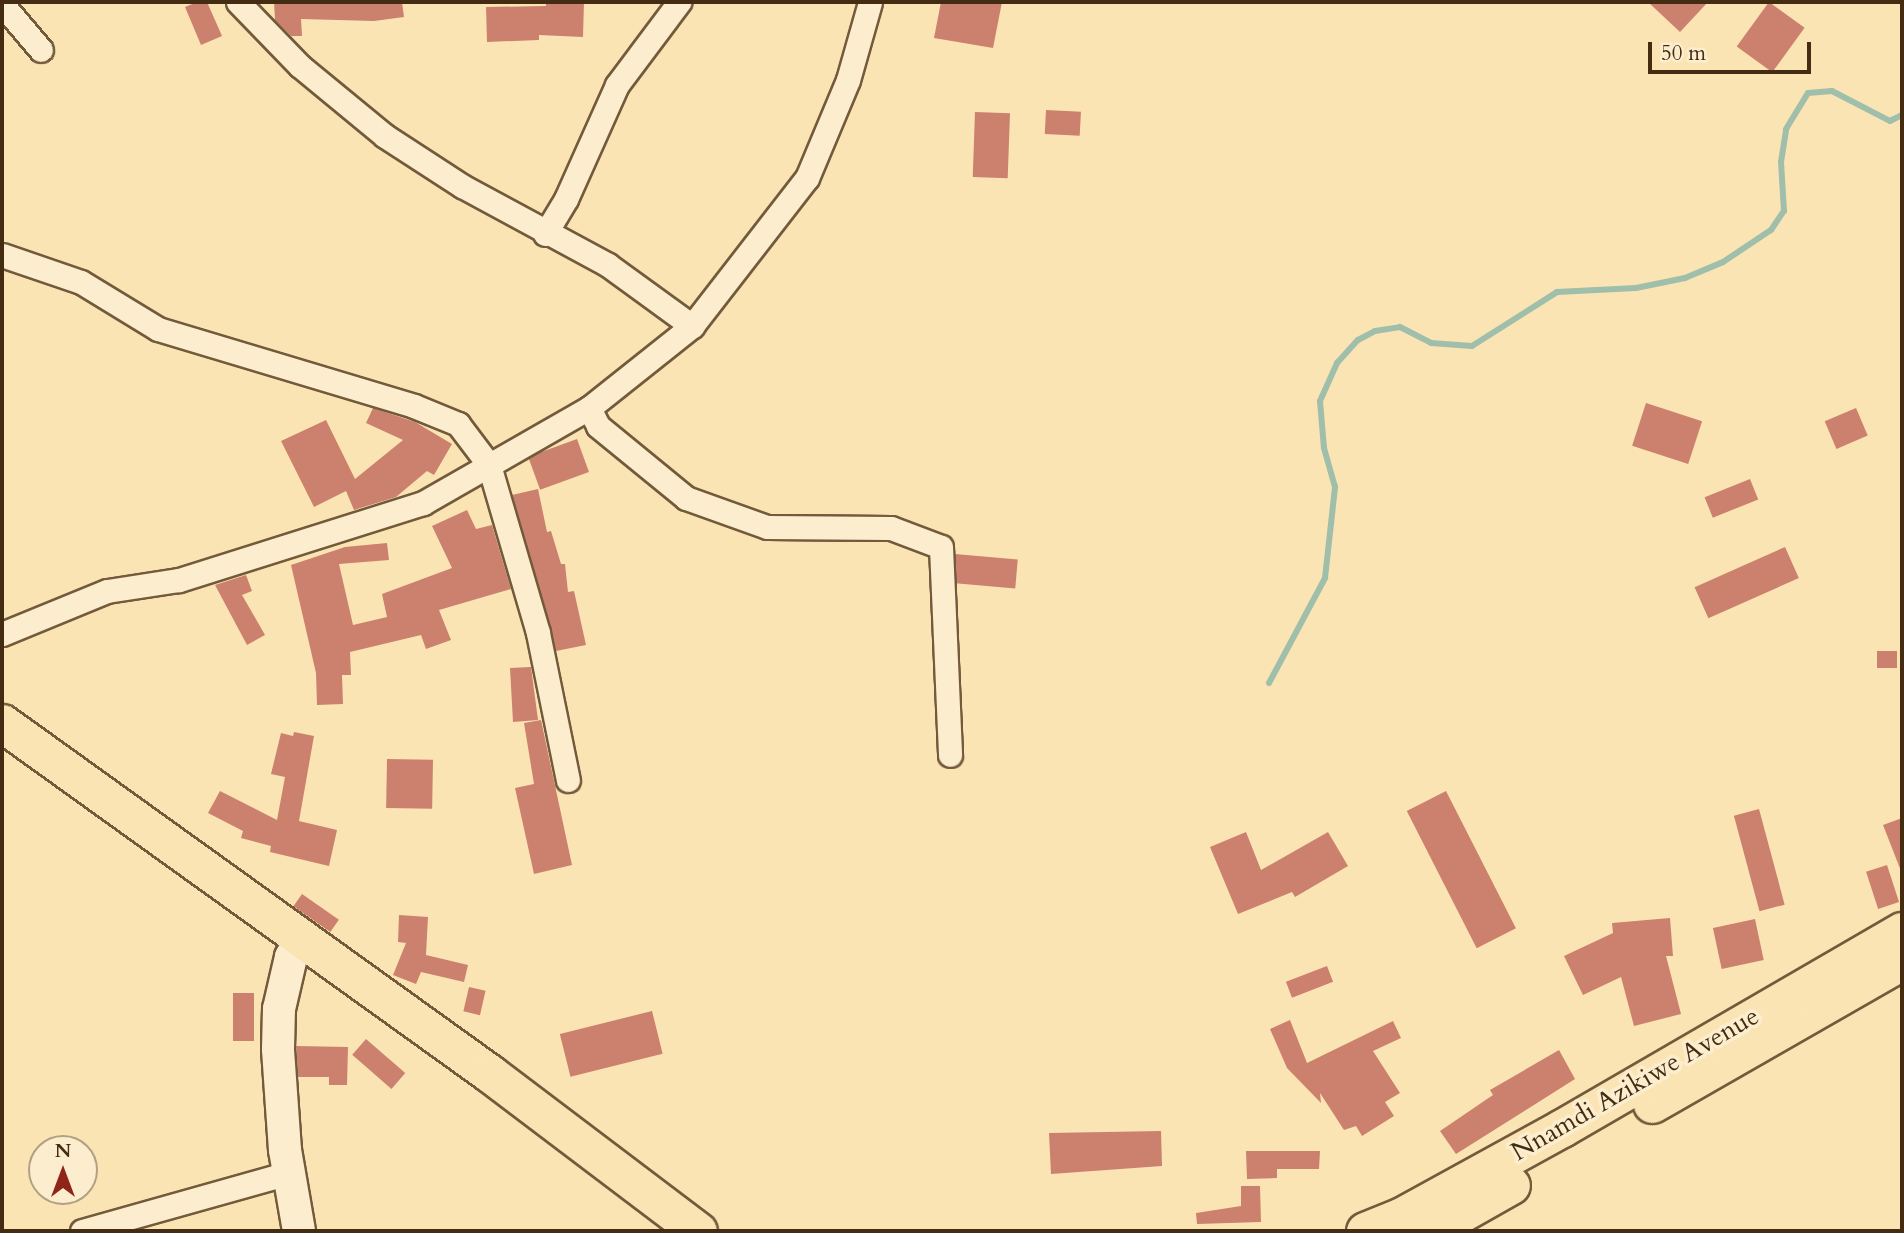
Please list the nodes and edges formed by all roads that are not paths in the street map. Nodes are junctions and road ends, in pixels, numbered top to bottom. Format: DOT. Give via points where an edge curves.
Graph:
graph roads {
  1 [pos="238,2"];
  2 [pos="680,2"];
  3 [pos="870,2"];
  4 [pos="2,4"];
  5 [pos="41,50"];
  6 [pos="545,234"];
  7 [pos="2,255"];
  8 [pos="692,326"];
  9 [pos="589,408"];
  10 [pos="489,465"];
  11 [pos="2,634"];
  12 [pos="2,723"];
  13 [pos="2,753"];
  14 [pos="950,755"];
  15 [pos="568,780"];
  16 [pos="1902,931"];
  17 [pos="297,947"];
  18 [pos="1902,961"];
  19 [pos="289,1173"];
  20 [pos="82,1231"];
  21 [pos="299,1231"];
  22 [pos="665,1231"];
  23 [pos="698,1231"];
  24 [pos="1365,1231"];
  25 [pos="1430,1231"];
  1 -- 6 [label="street" via="300,66 385,136"];
  2 -- 6 [label="street" via="617,85 566,199"];
  3 -- 8 [label="street" via="848,80 807,178"];
  4 -- 5 [label="street"];
  6 -- 8 [label="street" via="608,265 665,302"];
  7 -- 10 [label="street" via="81,282 158,329 414,406 458,424"];
  8 -- 9 [label="street"];
  9 -- 10 [label="street"];
  9 -- 14 [label="street" via="598,426 685,498 767,527 891,528 941,548"];
  10 -- 11 [label="street" via="422,503 179,580 107,591"];
  10 -- 15 [label="street" via="538,633"];
  12 -- 17 [label="main road"];
  13 -- 17 [label="main road"];
  16 -- 24 [label="main road, Nnamdi Azikiwe Avenue" via="1562,1128 1400,1217"];
  17 -- 19 [label="street" via="279,1009"];
  17 -- 22 [label="main road"];
  17 -- 23 [label="main road"];
  18 -- 25 [label="main road, Nnamdi Azikiwe Avenue"];
  19 -- 20 [label="street"];
  19 -- 21 [label="street"];
}
